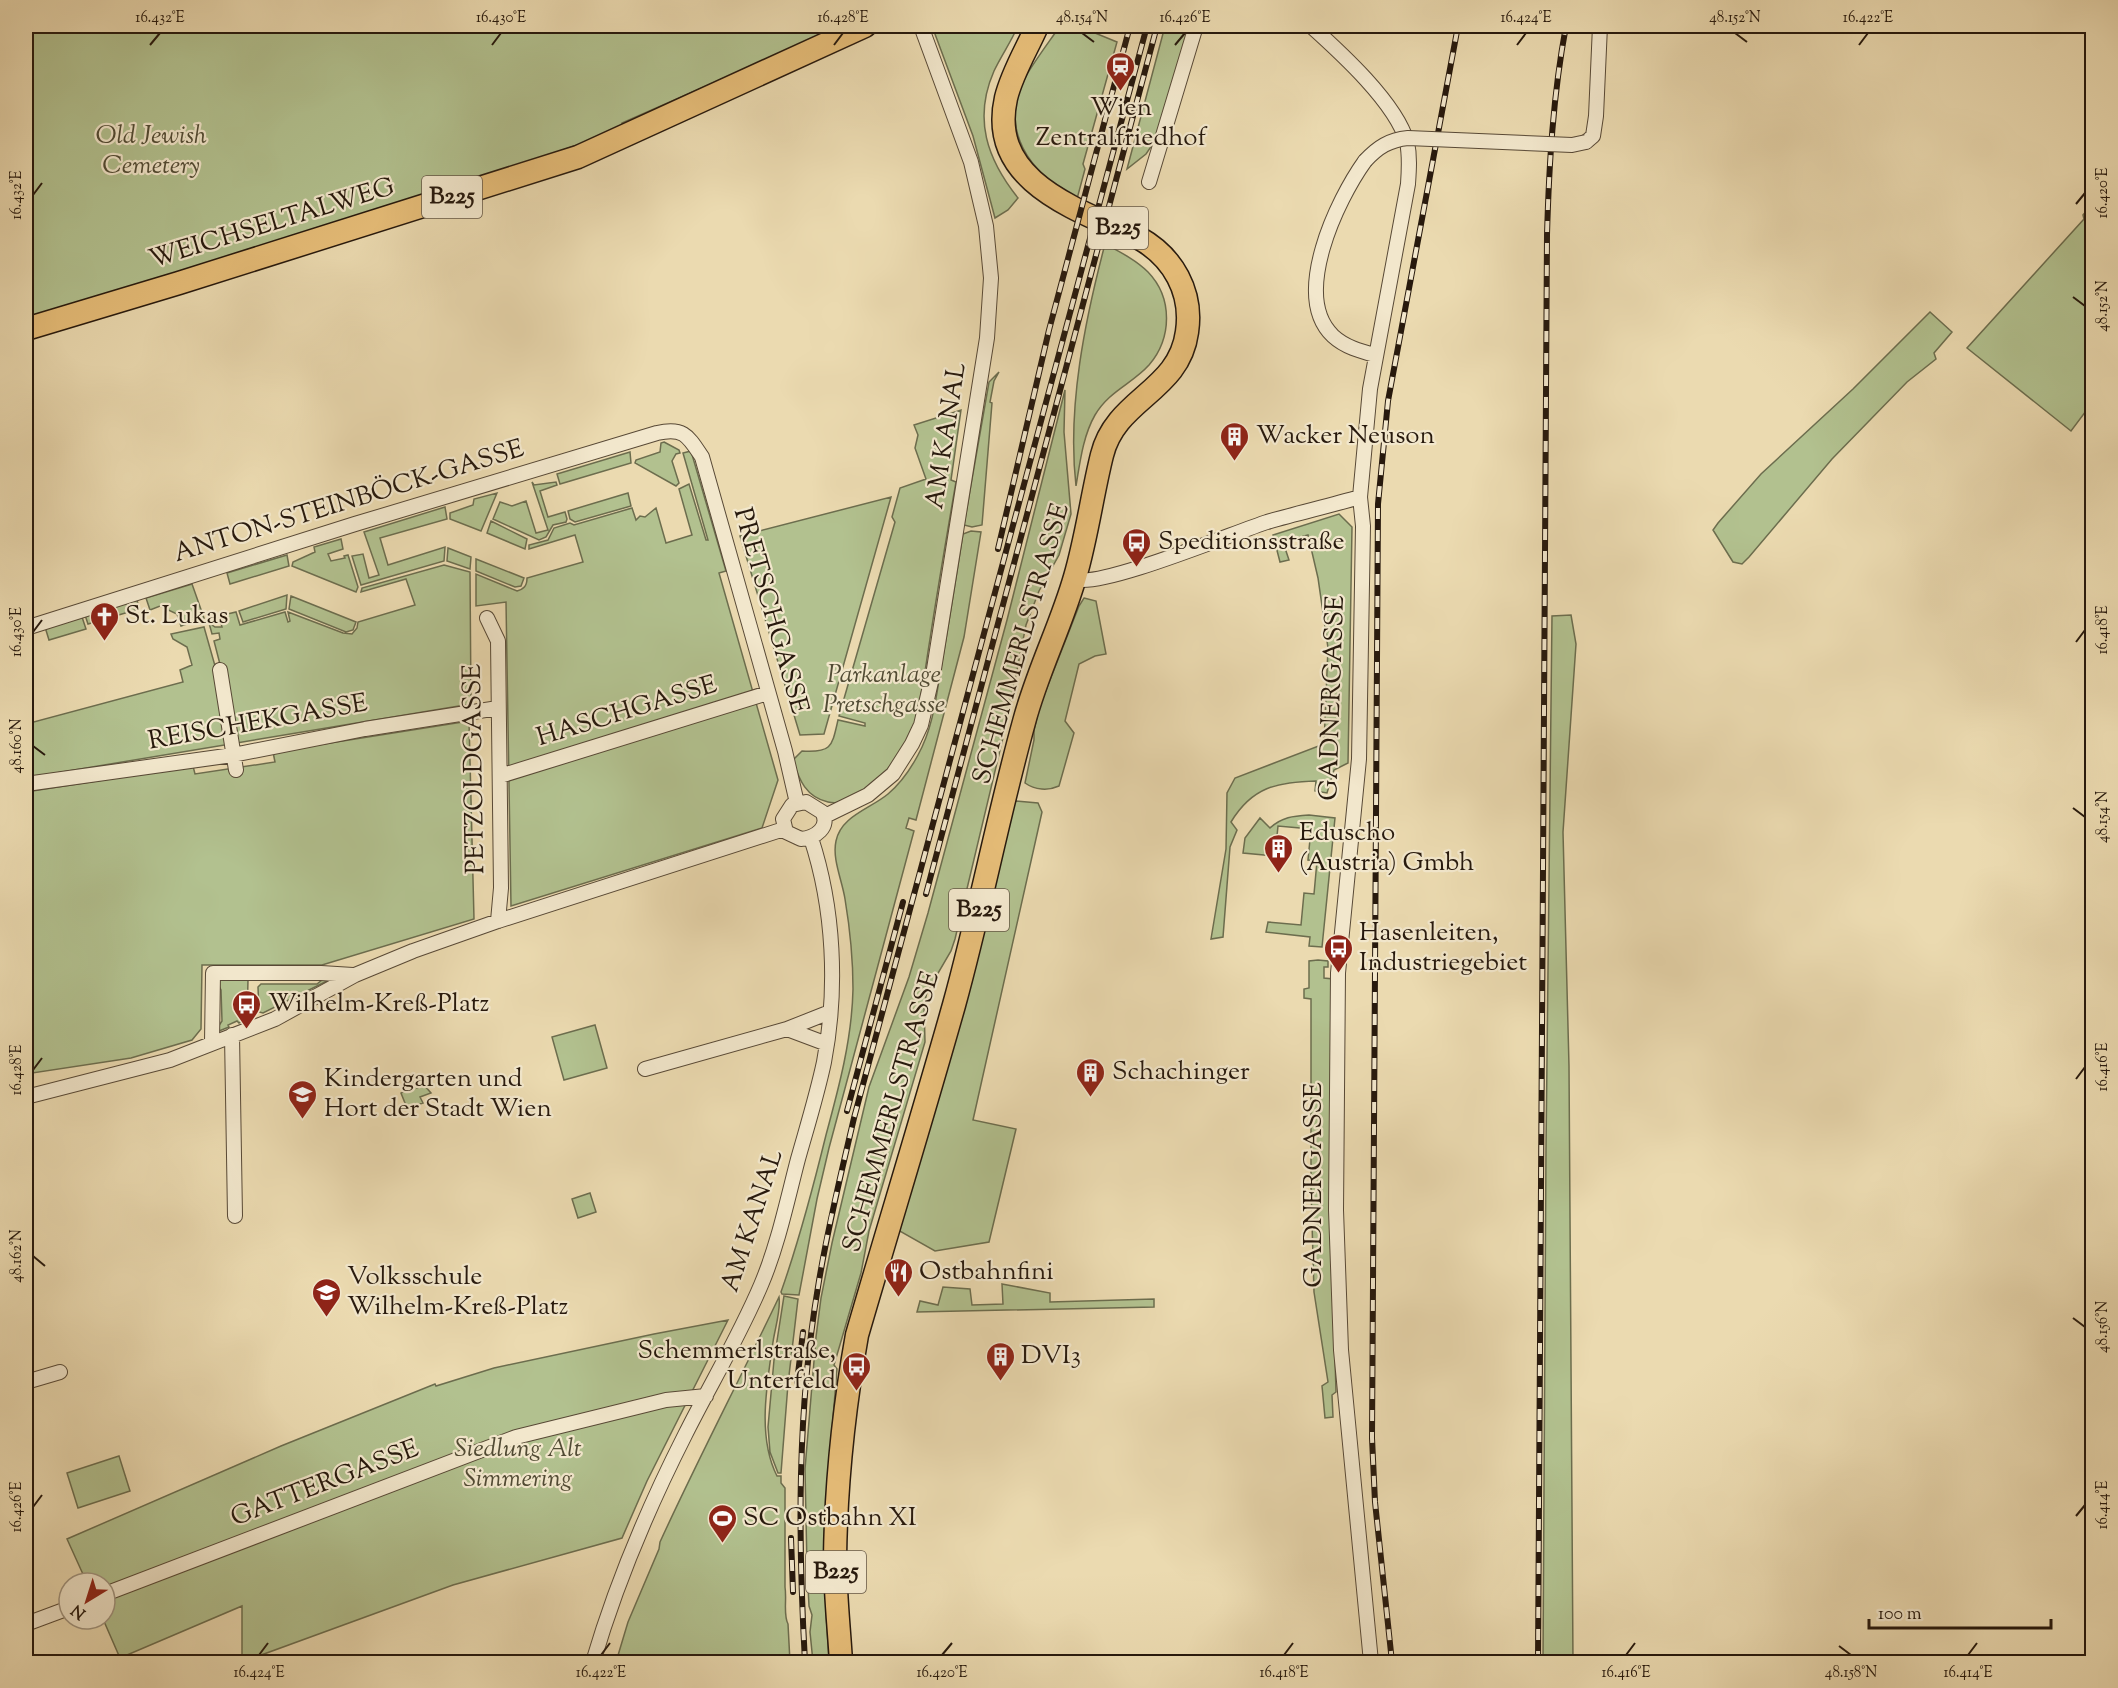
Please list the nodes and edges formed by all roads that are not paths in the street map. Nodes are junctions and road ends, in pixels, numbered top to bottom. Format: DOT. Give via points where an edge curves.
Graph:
graph roads {
  1 [pos="865,26"];
  2 [pos="921,26"];
  3 [pos="1037,26"];
  4 [pos="1052,26"];
  5 [pos="1196,26"];
  6 [pos="1311,26"];
  7 [pos="1600,26"];
  8 [pos="1017,70"];
  9 [pos="1149,182"];
  10 [pos="26,329"];
  11 [pos="1375,355"];
  12 [pos="687,436"];
  13 [pos="1360,497"];
  14 [pos="1075,579"];
  15 [pos="487,618"];
  16 [pos="26,628"];
  17 [pos="220,670"];
  18 [pos="768,693"];
  19 [pos="498,708"];
  20 [pos="233,755"];
  21 [pos="236,770"];
  22 [pos="500,776"];
  23 [pos="26,784"];
  24 [pos="797,803"];
  25 [pos="825,816"];
  26 [pos="784,829"];
  27 [pos="811,838"];
  28 [pos="498,921"];
  29 [pos="356,975"];
  30 [pos="830,1012"];
  31 [pos="787,1029"];
  32 [pos="232,1035"];
  33 [pos="212,1042"];
  34 [pos="826,1044"];
  35 [pos="645,1069"];
  36 [pos="26,1086"];
  37 [pos="32,1095"];
  38 [pos="235,1216"];
  39 [pos="60,1372"];
  40 [pos="26,1382"];
  41 [pos="706,1396"];
  42 [pos="117,1589"];
  43 [pos="57,1612"];
  44 [pos="26,1624"];
  45 [pos="593,1662"];
  46 [pos="841,1662"];
  47 [pos="1371,1662"];
  1 -- 10 [label="main road, WEICHSELTALWEG / B225" via="578,157"];
  2 -- 25 [label="street, AM KANAL" via="971,162 986,226 991,278 987,338 936,657 921,725 893,774 868,795"];
  3 -- 8 [label="main road, B225"];
  4 -- 8 [label="main road, B225"];
  5 -- 9 [label="street"];
  6 -- 11 [label="street, GADNERGASSE" via="1381,98 1402,128 1407,143 1408,184"];
  7 -- 11 [label="street, bridge" via="1596,116 1593,136 1586,142 1572,145 1401,139 1376,149 1365,161 1334,218 1315,287 1320,317 1333,336"];
  8 -- 14 [label="main road, SCHEMMERLSTRASSE / B225" via="1004,115 1005,132 1026,176 1046,193 1150,245 1175,271 1187,304 1187,335 1176,365 1162,383 1120,418 1104,446"];
  11 -- 13 [label="street, GADNERGASSE"];
  12 -- 16 [label="street, ANTON-STEINBÖCK-GASSE" via="678,430 657,433"];
  12 -- 18 [label="street, PRETSCHGASSE" via="702,457"];
  13 -- 14 [label="street" via="1266,523 1113,576 1086,582"];
  13 -- 47 [label="street, GADNERGASSE" via="1363,526 1359,759 1338,973 1336,1210 1341,1350"];
  14 -- 46 [label="main road, SCHEMMERLSTRASSE / B225" via="1028,708 954,1004 857,1335 838,1482 835,1560"];
  15 -- 19 [label="street, PETZOLDGASSE" via="498,641"];
  17 -- 20 [label="street"];
  18 -- 22 [label="street, HASCHGASSE"];
  18 -- 24 [label="street, PRETSCHGASSE"];
  19 -- 20 [label="street, REISCHEKGASSE"];
  19 -- 22 [label="street, PETZOLDGASSE"];
  20 -- 21 [label="street"];
  20 -- 23 [label="street, REISCHEKGASSE"];
  22 -- 28 [label="street, PETZOLDGASSE"];
  24 -- 25 [label="street" via="813,805"];
  24 -- 26 [label="street" via="786,812"];
  25 -- 27 [label="street" via="824,826"];
  26 -- 27 [label="street" via="795,838"];
  26 -- 28 [label="street"];
  27 -- 30 [label="street, AM KANAL" via="827,913 832,975"];
  28 -- 29 [label="street"];
  29 -- 32 [label="street" via="276,1019"];
  29 -- 33 [label="street" via="213,973"];
  30 -- 31 [label="street"];
  30 -- 34 [label="street, AM KANAL"];
  31 -- 34 [label="street"];
  31 -- 35 [label="street"];
  32 -- 33 [label="street"];
  32 -- 38 [label="street"];
  33 -- 37 [label="street" via="170,1060"];
  34 -- 41 [label="street, AM KANAL" via="777,1241 750,1310"];
  36 -- 37 [label="street"];
  39 -- 40 [label="street"];
  41 -- 42 [label="street, GATTERGASSE" via="666,1400 516,1437"];
  41 -- 45 [label="street, AM KANAL" via="639,1535"];
  43 -- 44 [label="street"];
}
